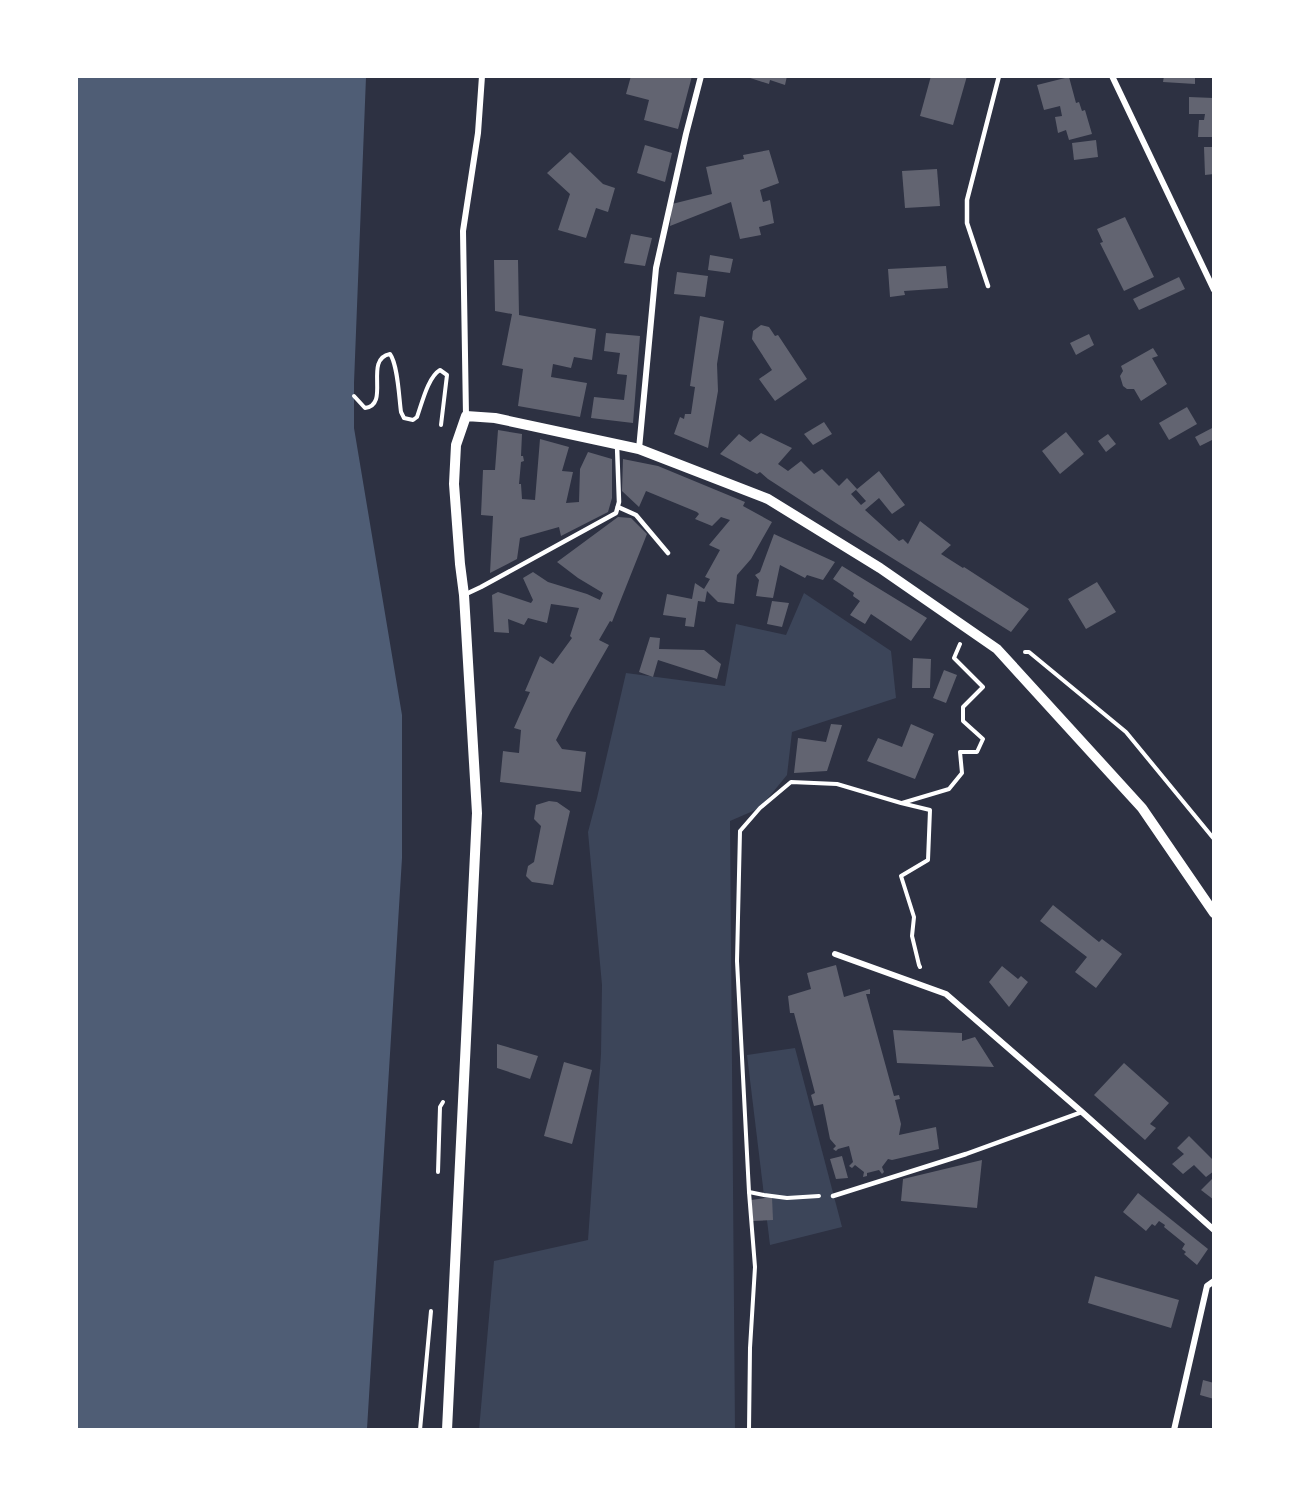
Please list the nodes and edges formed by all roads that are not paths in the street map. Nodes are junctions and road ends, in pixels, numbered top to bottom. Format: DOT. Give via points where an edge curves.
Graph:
graph roads {
  1 [pos="482,76"];
  2 [pos="700,76"];
  3 [pos="999,76"];
  4 [pos="1112,76"];
  5 [pos="988,286"];
  6 [pos="1214,290"];
  7 [pos="466,416"];
  8 [pos="617,445"];
  9 [pos="639,450"];
  10 [pos="618,507"];
  11 [pos="668,553"];
  12 [pos="465,595"];
  13 [pos="1214,913"];
  14 [pos="835,954"];
  15 [pos="1082,1112"];
  16 [pos="833,1196"];
  17 [pos="1214,1230"];
  18 [pos="1214,1281"];
  19 [pos="447,1430"];
  20 [pos="1174,1430"];
  1 -- 7 [label="street" via="463,231"];
  2 -- 9 [label="street" via="656,268"];
  3 -- 5 [label="lane" via="967,200 967,223"];
  4 -- 6 [label="street"];
  7 -- 8 [label="street" via="495,418"];
  7 -- 12 [label="street" via="456,445 454,484"];
  8 -- 9 [label="street"];
  8 -- 10 [label="lane"];
  9 -- 13 [label="street" via="768,499 880,568 997,650 1142,808"];
  10 -- 11 [label="lane" via="636,515"];
  10 -- 12 [label="lane" via="616,513"];
  12 -- 19 [label="street" via="477,813"];
  14 -- 15 [label="street" via="946,994"];
  15 -- 16 [label="lane"];
  15 -- 17 [label="street"];
  18 -- 20 [label="street" via="1207,1286"];
}
